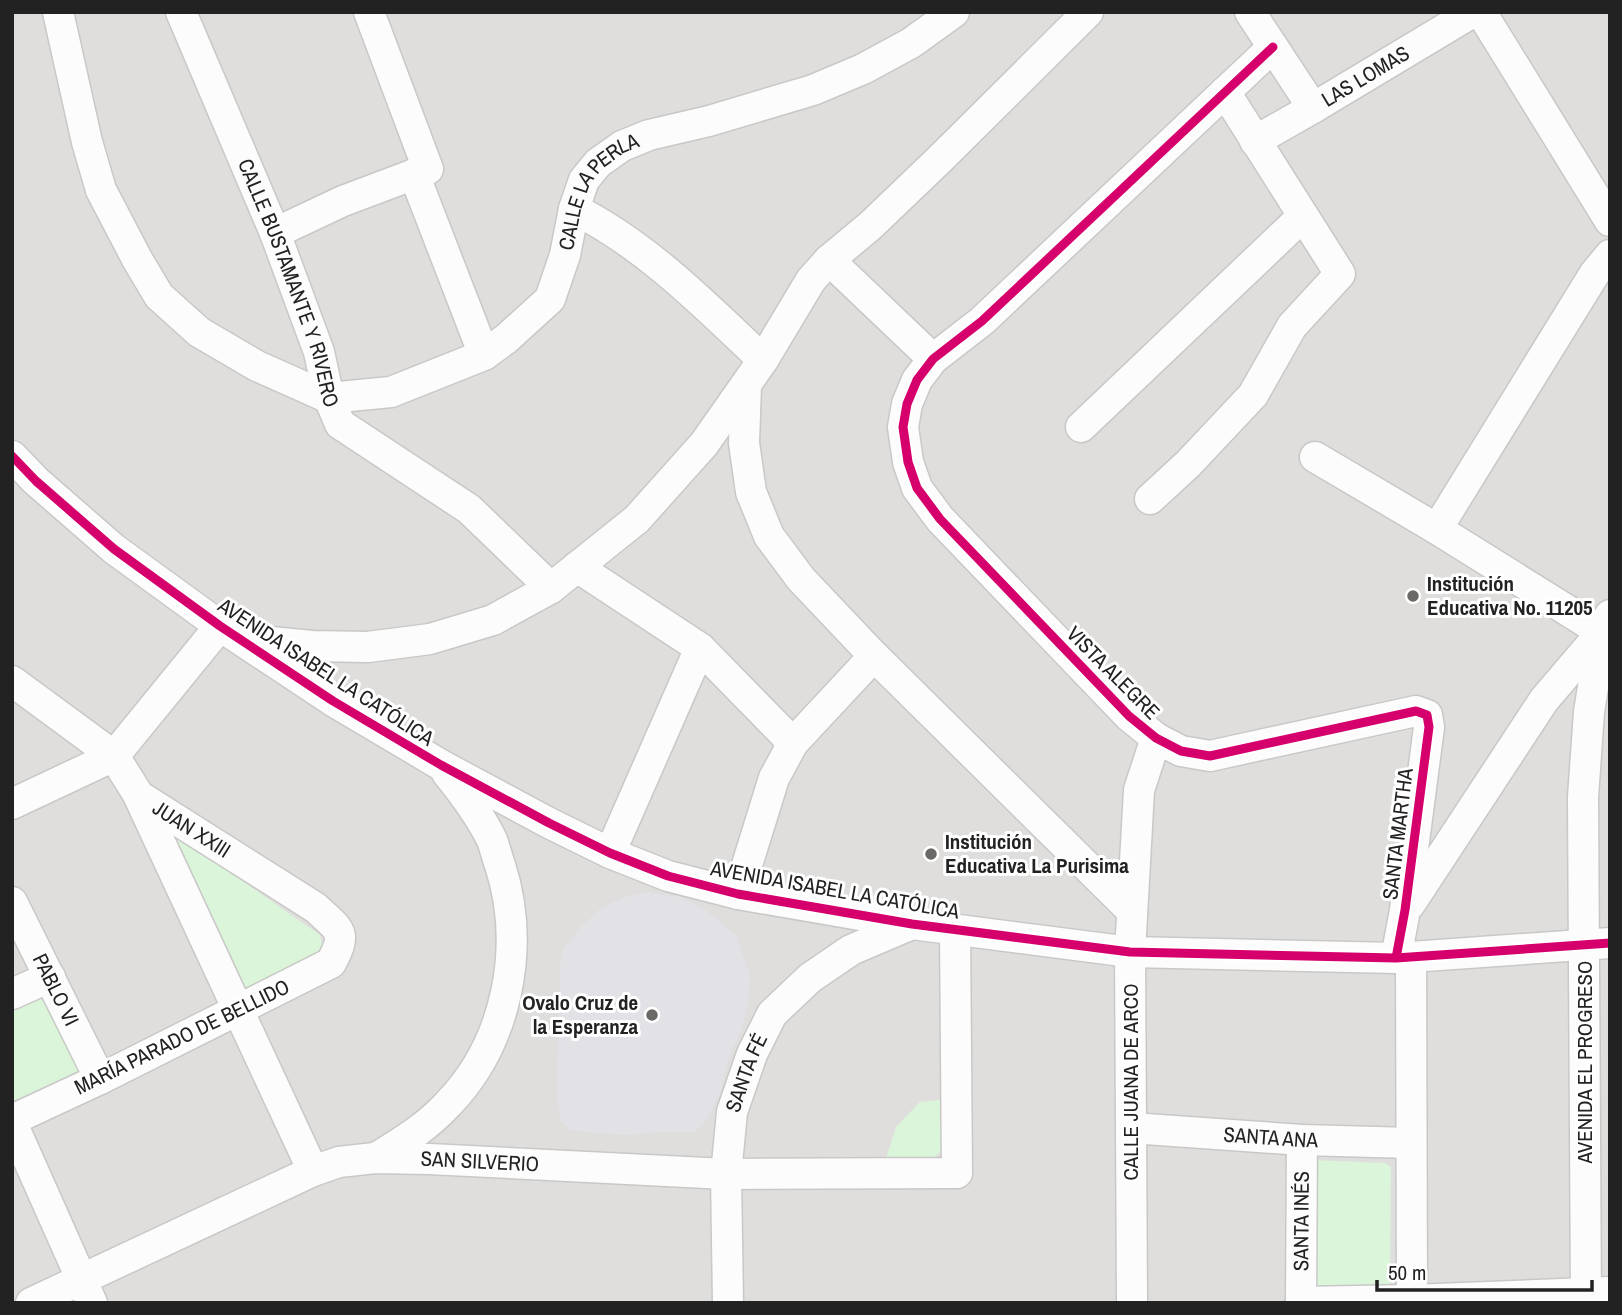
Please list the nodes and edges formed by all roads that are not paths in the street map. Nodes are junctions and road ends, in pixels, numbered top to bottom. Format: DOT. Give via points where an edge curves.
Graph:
graph roads {
  1 [pos="58,12"];
  2 [pos="181,12"];
  3 [pos="369,12"];
  4 [pos="954,12"];
  5 [pos="1088,12"];
  6 [pos="1250,12"];
  7 [pos="1473,12"];
  8 [pos="1481,12"];
  9 [pos="1273,47"];
  10 [pos="1225,92"];
  11 [pos="1313,108"];
  12 [pos="1255,141"];
  13 [pos="421,171"];
  14 [pos="574,209"];
  15 [pos="1303,216"];
  16 [pos="1610,221"];
  17 [pos="275,233"];
  18 [pos="1610,255"];
  19 [pos="828,260"];
  20 [pos="484,355"];
  21 [pos="933,359"];
  22 [pos="763,360"];
  23 [pos="746,385"];
  24 [pos="329,398"];
  25 [pos="1081,427"];
  26 [pos="12,456"];
  27 [pos="1315,457"];
  28 [pos="1150,499"];
  29 [pos="1437,529"];
  30 [pos="577,567"];
  31 [pos="551,588"];
  32 [pos="1606,624"];
  33 [pos="229,632"];
  34 [pos="700,648"];
  35 [pos="874,656"];
  36 [pos="12,681"];
  37 [pos="1427,715"];
  38 [pos="1156,738"];
  39 [pos="793,743"];
  40 [pos="114,756"];
  41 [pos="440,765"];
  42 [pos="139,796"];
  43 [pos="12,804"];
  44 [pos="610,853"];
  45 [pos="738,894"];
  46 [pos="12,902"];
  47 [pos="1405,910"];
  48 [pos="1132,911"];
  49 [pos="912,924"];
  50 [pos="955,930"];
  51 [pos="341,944"];
  52 [pos="1597,944"];
  53 [pos="1130,952"];
  54 [pos="1404,958"];
  55 [pos="50,977"];
  56 [pos="12,994"];
  57 [pos="239,1009"];
  58 [pos="100,1079"];
  59 [pos="12,1122"];
  60 [pos="1131,1128"];
  61 [pos="1302,1140"];
  62 [pos="1412,1143"];
  63 [pos="376,1158"];
  64 [pos="313,1171"];
  65 [pos="726,1174"];
  66 [pos="87,1291"];
  67 [pos="1594,1296"];
  68 [pos="1412,1300"];
  69 [pos="1301,1302"];
  70 [pos="31,1303"];
  71 [pos="728,1303"];
  72 [pos="1132,1303"];
  1 -- 24 [label="street" via="101,190 159,296 211,339 257,366"];
  2 -- 17 [label="street, CALLE BUSTAMANTE Y RIVERO"];
  3 -- 13 [label="street"];
  4 -- 14 [label="street, CALLE LA PERLA" via="911,43 813,90 622,146 584,180"];
  5 -- 19 [label="street" via="870,226"];
  6 -- 9 [label="street"];
  7 -- 11 [label="street, LAS LOMAS"];
  8 -- 16 [label="street"];
  9 -- 10 [label="street"];
  9 -- 11 [label="street"];
  10 -- 12 [label="street"];
  10 -- 21 [label="street" via="982,321"];
  11 -- 12 [label="street, LAS LOMAS"];
  12 -- 15 [label="street"];
  13 -- 17 [label="street"];
  13 -- 20 [label="street"];
  14 -- 20 [label="street, CALLE LA PERLA" via="550,299"];
  14 -- 22 [label="street" via="665,268"];
  15 -- 25 [label="street"];
  15 -- 28 [label="street" via="1340,274 1292,326 1253,395"];
  17 -- 24 [label="street, CALLE BUSTAMANTE Y RIVERO" via="319,352"];
  18 -- 29 [label="street"];
  19 -- 21 [label="street"];
  19 -- 22 [label="street"];
  20 -- 24 [label="street, CALLE LA PERLA" via="391,392"];
  21 -- 38 [label="street, VISTA ALEGRE" via="917,380 903,427 917,488 984,567"];
  22 -- 23 [label="street"];
  23 -- 30 [label="street" via="704,444 638,519"];
  23 -- 35 [label="street" via="744,443 749,480 769,536"];
  24 -- 31 [label="street, CALLE BUSTAMANTE Y RIVERO" via="340,424 469,509"];
  26 -- 33 [label="street, AVENIDA ISABEL LA CATÓLICA" via="114,550"];
  27 -- 29 [label="street"];
  29 -- 32 [label="street"];
  30 -- 31 [label="street"];
  30 -- 34 [label="street"];
  31 -- 33 [label="street" via="493,620 430,639 368,647 312,646"];
  32 -- 47 [label="street" via="1544,699"];
  32 -- 52 [label="street, AVENIDA EL PROGRESO" via="1589,712 1583,797"];
  33 -- 40 [label="street"];
  33 -- 41 [label="street, AVENIDA ISABEL LA CATÓLICA"];
  34 -- 39 [label="street"];
  34 -- 44 [label="street"];
  35 -- 39 [label="street"];
  35 -- 48 [label="street"];
  36 -- 40 [label="street, JUAN XXIII"];
  37 -- 38 [label="street, VISTA ALEGRE" via="1416,711 1210,756 1181,751"];
  37 -- 47 [label="street, SANTA MARTHA"];
  38 -- 48 [label="street, CALLE JUANA DE ARCO" via="1139,790"];
  39 -- 45 [label="street" via="774,778"];
  40 -- 42 [label="street, JUAN XXIII"];
  40 -- 43 [label="street"];
  41 -- 44 [label="street, AVENIDA ISABEL LA CATÓLICA"];
  41 -- 63 [label="street" via="470,801 493,842 507,886 513,932 509,979 497,1024 477,1066 449,1103 415,1135"];
  42 -- 51 [label="street, JUAN XXIII" via="316,908 338,929"];
  42 -- 57 [label="street"];
  44 -- 45 [label="street, AVENIDA ISABEL LA CATÓLICA" via="668,876"];
  45 -- 49 [label="street, AVENIDA ISABEL LA CATÓLICA"];
  46 -- 55 [label="street, PABLO VI"];
  47 -- 54 [label="street, SANTA MARTHA"];
  48 -- 53 [label="street, CALLE JUANA DE ARCO"];
  49 -- 50 [label="street, AVENIDA ISABEL LA CATÓLICA"];
  49 -- 65 [label="street, SANTA FÉ" via="851,950 810,978 772,1014 732,1112"];
  50 -- 53 [label="street, AVENIDA ISABEL LA CATÓLICA"];
  50 -- 65 [label="street, SAN SILVERIO" via="957,1173"];
  51 -- 57 [label="street, MARÍA PARADO DE BELLIDO" via="331,963"];
  52 -- 54 [label="street, AVENIDA ISABEL LA CATÓLICA"];
  52 -- 67 [label="street, AVENIDA EL PROGRESO"];
  53 -- 54 [label="street, AVENIDA ISABEL LA CATÓLICA"];
  53 -- 60 [label="street, CALLE JUANA DE ARCO"];
  54 -- 62 [label="street, SANTA MARTHA"];
  55 -- 56 [label="street"];
  55 -- 58 [label="street, PABLO VI"];
  57 -- 58 [label="street, MARÍA PARADO DE BELLIDO"];
  57 -- 64 [label="street"];
  58 -- 59 [label="street, MARÍA PARADO DE BELLIDO"];
  59 -- 66 [label="street"];
  60 -- 61 [label="street, SANTA ANA"];
  60 -- 72 [label="street, CALLE JUANA DE ARCO"];
  61 -- 62 [label="street, SANTA ANA"];
  61 -- 69 [label="street, SANTA INÉS"];
  62 -- 68 [label="street, SANTA MARTHA"];
  63 -- 64 [label="street, SAN SILVERIO" via="339,1162"];
  63 -- 65 [label="street, SAN SILVERIO"];
  64 -- 66 [label="street, SAN SILVERIO"];
  65 -- 71 [label="street, SANTA FÉ"];
  66 -- 70 [label="street, SAN SILVERIO"];
  67 -- 68 [label="street"];
  68 -- 69 [label="street"];
}
